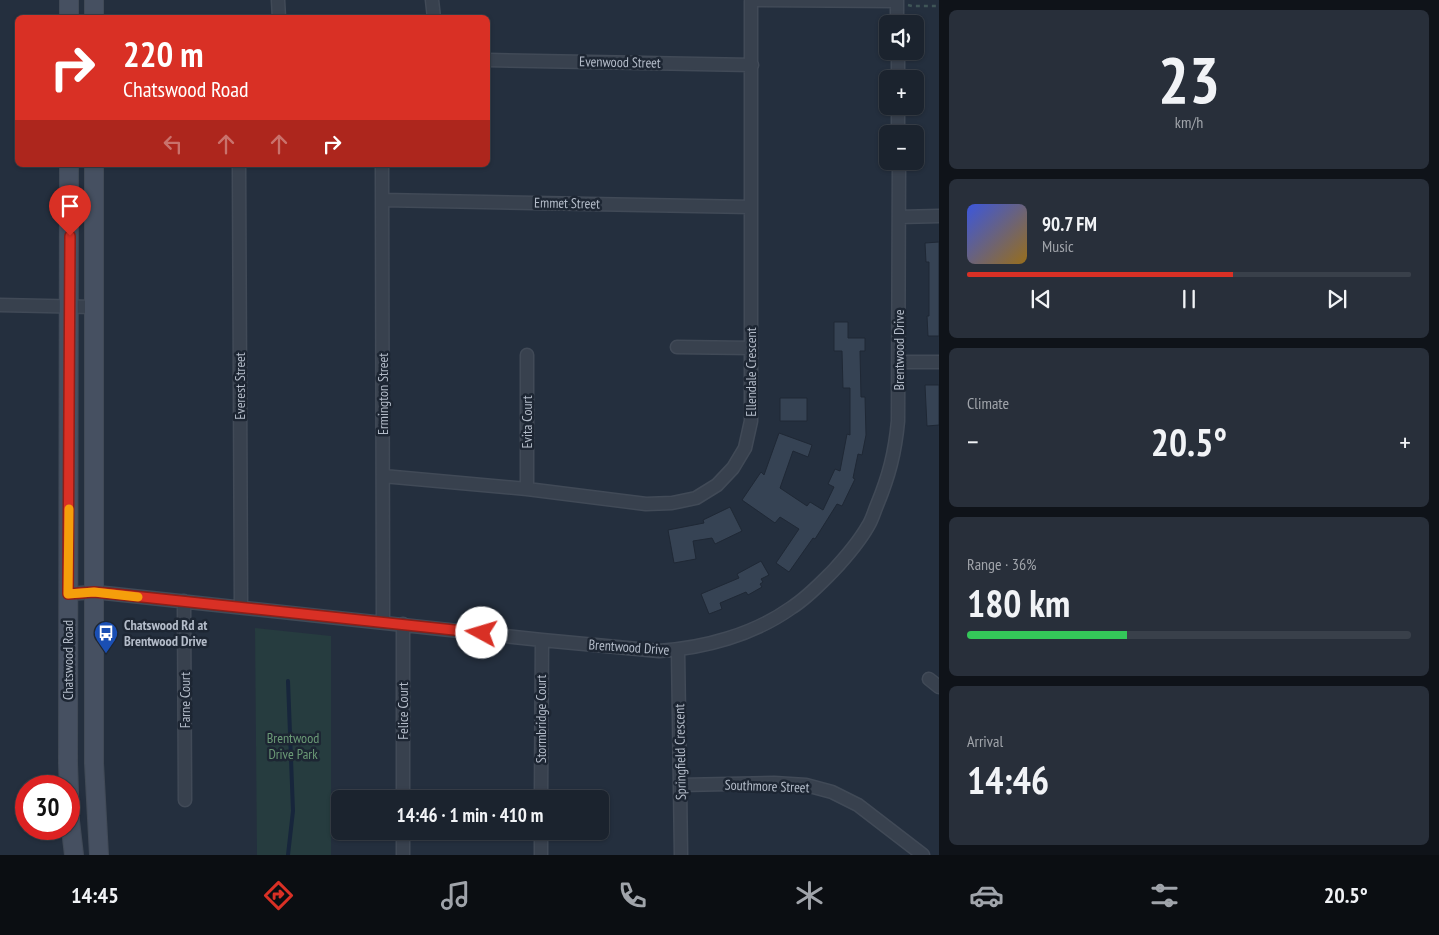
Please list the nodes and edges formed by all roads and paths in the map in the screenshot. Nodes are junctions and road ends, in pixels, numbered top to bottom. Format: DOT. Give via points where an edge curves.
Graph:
graph roads {
  1 [pos="68,0"];
  2 [pos="94,0"];
  3 [pos="278,0"];
  4 [pos="432,0"];
  5 [pos="751,0"];
  6 [pos="897,0"];
  7 [pos="939,6"];
  8 [pos="69,15"];
  9 [pos="94,15"];
  10 [pos="279,15"];
  11 [pos="434,15"];
  12 [pos="897,15"];
  13 [pos="490,60"];
  14 [pos="752,65"];
  15 [pos="69,167"];
  16 [pos="94,167"];
  17 [pos="239,167"];
  18 [pos="382,167"];
  19 [pos="899,170"];
  20 [pos="382,200"];
  21 [pos="751,207"];
  22 [pos="939,216"];
  23 [pos="899,217"];
  24 [pos="0,304"];
  25 [pos="70,306"];
  26 [pos="93,307"];
  27 [pos="677,347"];
  28 [pos="751,348"];
  29 [pos="527,355"];
  30 [pos="899,362"];
  31 [pos="939,362"];
  32 [pos="383,476"];
  33 [pos="527,489"];
  34 [pos="94,592"];
  35 [pos="68,594"];
  36 [pos="184,601"];
  37 [pos="241,607"];
  38 [pos="383,622"];
  39 [pos="403,624"];
  40 [pos="542,640"];
  41 [pos="678,650"];
  42 [pos="681,785"];
  43 [pos="403,790"];
  44 [pos="541,790"];
  45 [pos="185,800"];
  46 [pos="403,840"];
  47 [pos="541,840"];
  48 [pos="74,855"];
  49 [pos="99,855"];
  50 [pos="403,855"];
  51 [pos="540,855"];
  52 [pos="681,855"];
  53 [pos="923,855"];
  1 -- 8 [label="main road"];
  2 -- 9 [label="main road"];
  3 -- 10 [label="street"];
  4 -- 11 [label="street"];
  5 -- 6 [label="street"];
  5 -- 14 [label="street, Ellendale Crescent"];
  6 -- 7 [label="path" via="912,6"];
  6 -- 12 [label="street"];
  13 -- 14 [label="street, Evenwood Street"];
  14 -- 21 [label="street, Ellendale Crescent"];
  15 -- 25 [label="main road, Chatswood Road"];
  16 -- 26 [label="main road, Chatswood Road"];
  17 -- 37 [label="street, Everest Street"];
  18 -- 20 [label="street, Ermington Street"];
  19 -- 23 [label="street, Brentwood Drive"];
  20 -- 21 [label="street, Emmet Street"];
  20 -- 32 [label="street, Ermington Street"];
  21 -- 28 [label="street, Ellendale Crescent"];
  22 -- 23 [label="street"];
  23 -- 30 [label="street, Brentwood Drive"];
  24 -- 25 [label="street"];
  25 -- 26 [label="street"];
  25 -- 35 [label="main road, Chatswood Road"];
  26 -- 34 [label="main road, Chatswood Road"];
  27 -- 28 [label="street"];
  28 -- 33 [label="street, Ellendale Crescent" via="751,421 744,448 733,468 717,485 696,498 646,504"];
  29 -- 33 [label="street, Evita Court"];
  30 -- 31 [label="street"];
  30 -- 41 [label="street, Brentwood Drive" via="895,450 869,526 845,558 790,609 739,635"];
  32 -- 33 [label="street, Ellendale Crescent"];
  32 -- 38 [label="street, Ermington Street"];
  34 -- 35 [label="street, Brentwood Drive"];
  34 -- 36 [label="street, Brentwood Drive"];
  34 -- 49 [label="main road, Chatswood Road" via="94,763"];
  35 -- 48 [label="main road, Chatswood Road" via="68,763"];
  36 -- 37 [label="street, Brentwood Drive"];
  36 -- 45 [label="street, Farne Court"];
  37 -- 38 [label="street, Brentwood Drive"];
  38 -- 39 [label="street, Brentwood Drive"];
  39 -- 40 [label="street, Brentwood Drive"];
  39 -- 43 [label="street, Felice Court"];
  40 -- 41 [label="street, Brentwood Drive"];
  40 -- 44 [label="street, Stormbridge Court"];
  41 -- 42 [label="street, Springfield Crescent"];
  42 -- 52 [label="street, Springfield Crescent"];
  42 -- 53 [label="street, Southmore Street" via="806,784 832,792 858,806"];
  46 -- 50 [label="street"];
  47 -- 51 [label="street"];
}
